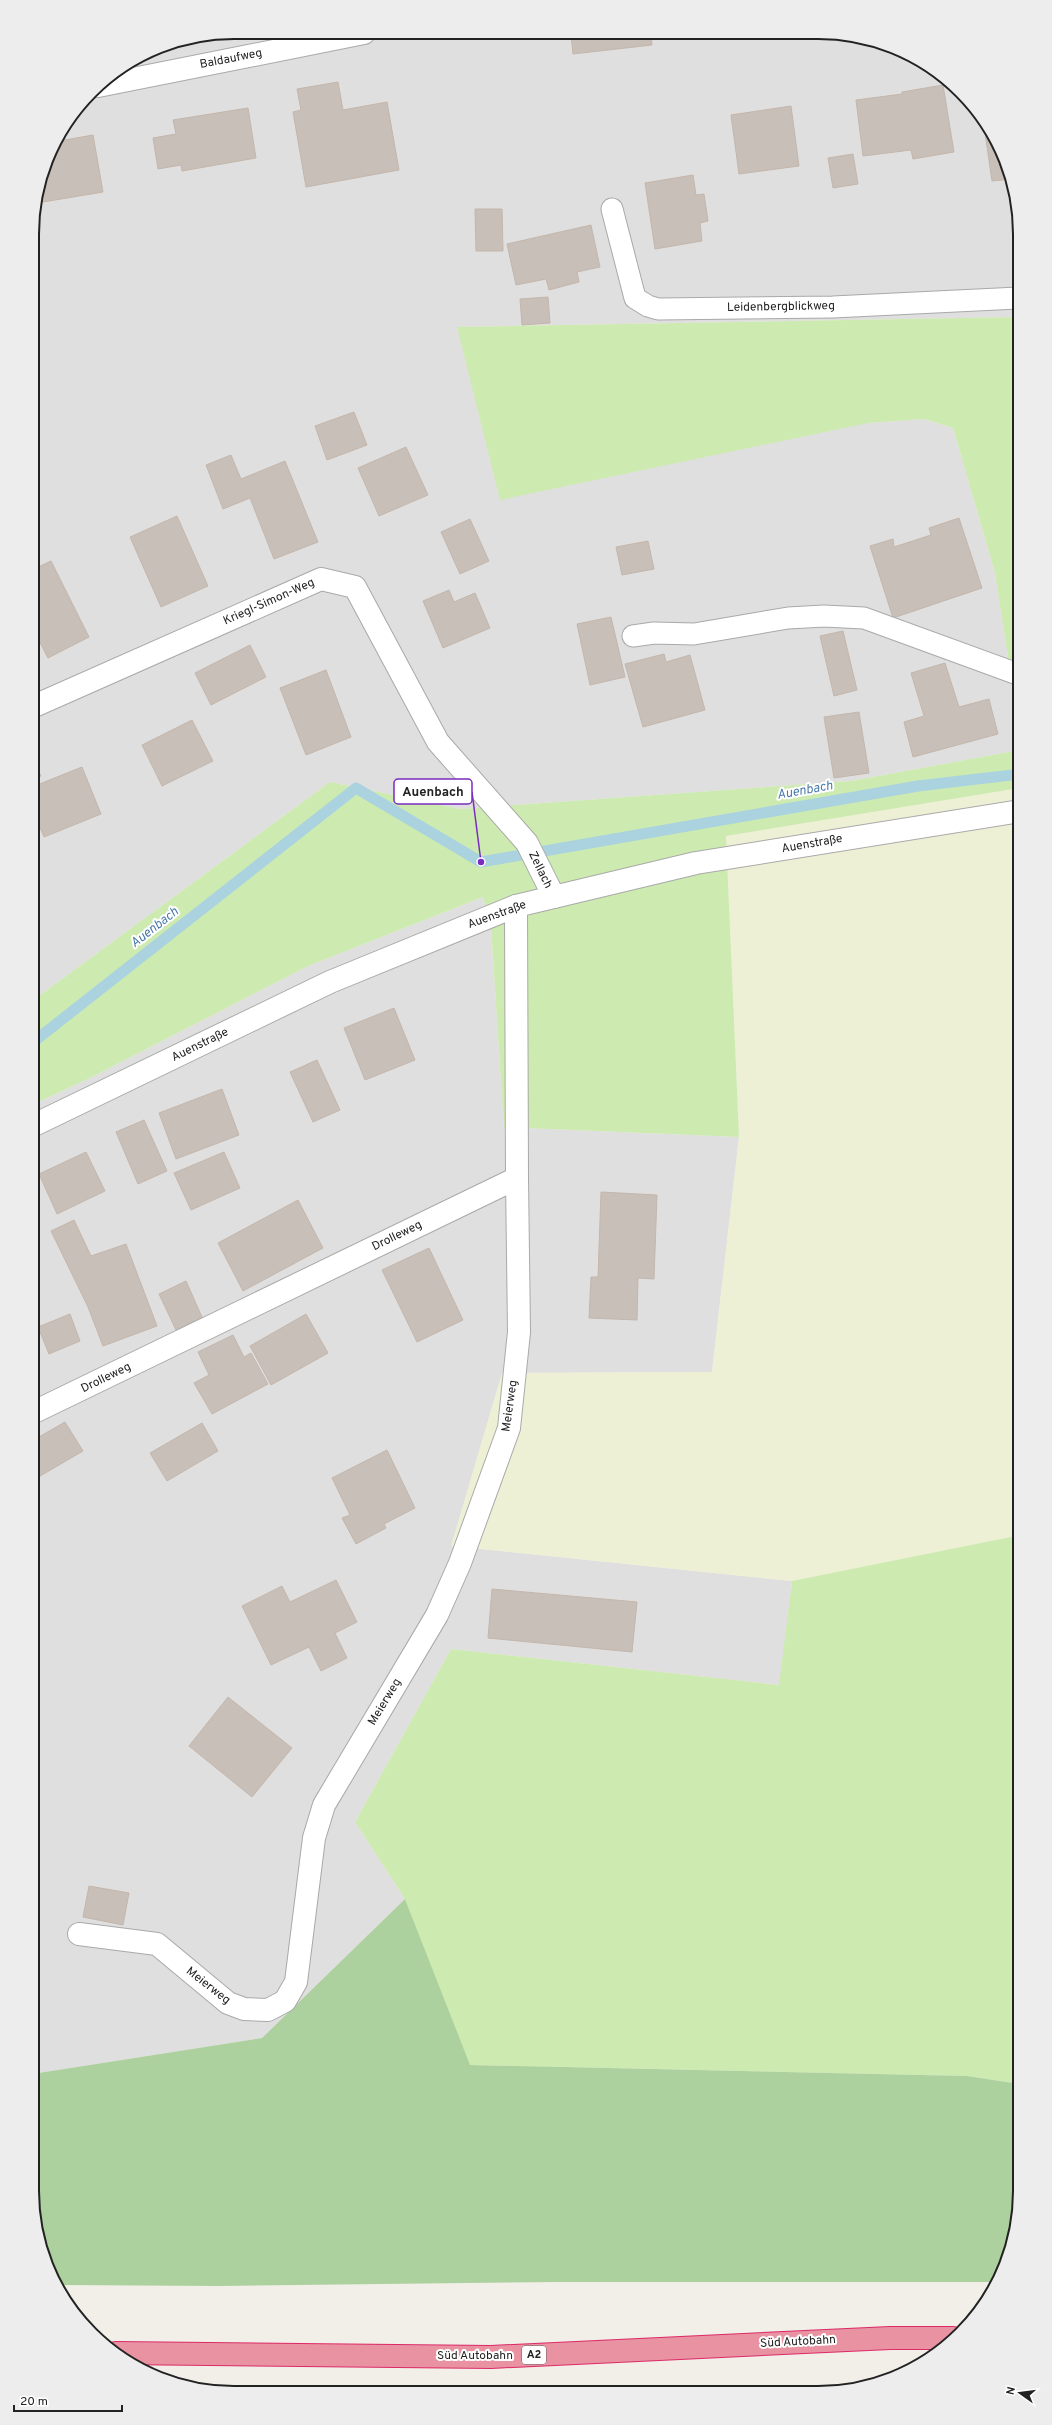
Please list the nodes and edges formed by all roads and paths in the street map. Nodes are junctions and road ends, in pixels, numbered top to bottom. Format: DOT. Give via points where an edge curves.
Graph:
graph roads {
  1 [pos="334,39"];
  2 [pos="109,84"];
  3 [pos="612,209"];
  4 [pos="1013,298"];
  5 [pos="632,636"];
  6 [pos="1013,672"];
  7 [pos="39,704"];
  8 [pos="1013,811"];
  9 [pos="527,843"];
  10 [pos="554,897"];
  11 [pos="516,906"];
  12 [pos="39,1123"];
  13 [pos="517,1178"];
  14 [pos="39,1410"];
  15 [pos="79,1934"];
  16 [pos="947,2338"];
  17 [pos="126,2353"];
  1 -- 2 [label="street, Baldaufweg"];
  3 -- 4 [label="lane, Leidenbergblickweg" via="635,298 658,309 833,307"];
  5 -- 6 [label="lane" via="694,634 788,618 864,618"];
  7 -- 9 [label="street, Kriegl-Simon-Weg" via="321,579 355,587 438,742"];
  8 -- 10 [label="street, Auenstraße" via="696,863"];
  9 -- 10 [label="street, Zellach"];
  10 -- 11 [label="street, Auenstraße"];
  11 -- 12 [label="street, Auenstraße" via="330,982"];
  11 -- 13 [label="street"];
  13 -- 14 [label="street, Drolleweg"];
  13 -- 15 [label="street, Meierweg" via="519,1332 509,1428 460,1563 437,1615 324,1805 314,1838 296,1982 285,2000 268,2010 244,2009 228,2003 157,1944"];
  16 -- 17 [label="highway, Süd Autobahn / A2" via="890,2338 491,2357"];
}
